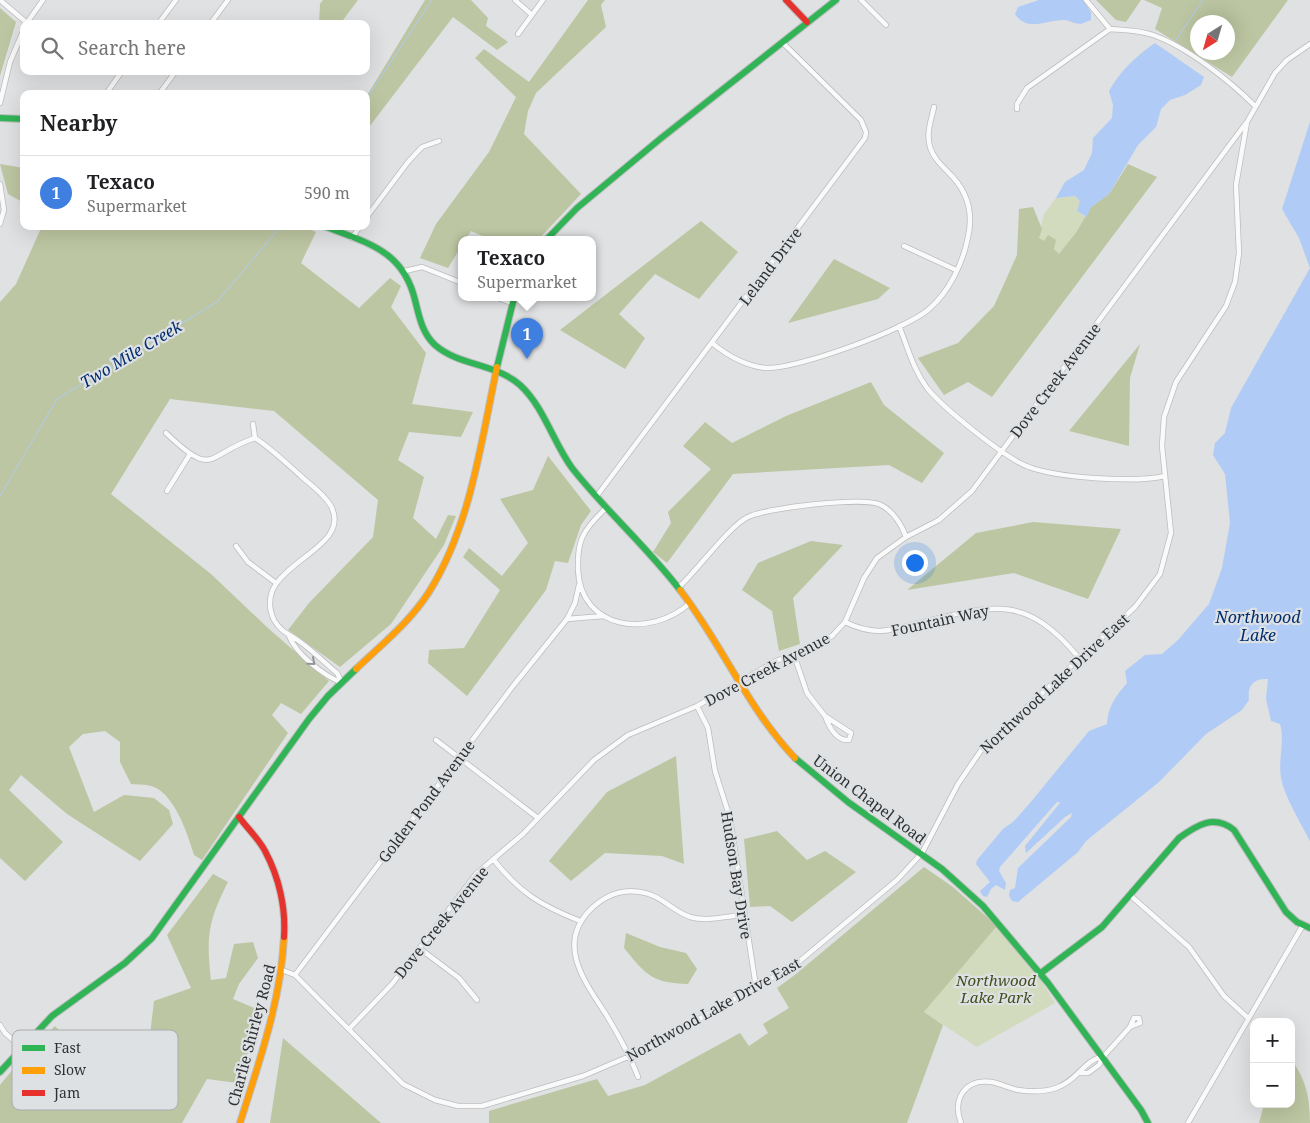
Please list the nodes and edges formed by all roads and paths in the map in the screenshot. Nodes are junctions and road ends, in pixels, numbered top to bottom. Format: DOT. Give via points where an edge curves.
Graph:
graph roads {
  1 [pos="0,0"];
  2 [pos="43,0"];
  3 [pos="176,0"];
  4 [pos="228,0"];
  5 [pos="514,0"];
  6 [pos="543,0"];
  7 [pos="786,0"];
  8 [pos="836,0"];
  9 [pos="861,0"];
  10 [pos="1086,0"];
  11 [pos="532,15"];
  12 [pos="23,20"];
  13 [pos="29,20"];
  14 [pos="161,20"];
  15 [pos="213,20"];
  16 [pos="807,22"];
  17 [pos="886,25"];
  18 [pos="1110,29"];
  19 [pos="518,34"];
  20 [pos="20,38"];
  21 [pos="782,42"];
  22 [pos="1310,44"];
  23 [pos="119,75"];
  24 [pos="173,75"];
  25 [pos="109,90"];
  26 [pos="162,90"];
  27 [pos="0,103"];
  28 [pos="1255,106"];
  29 [pos="934,107"];
  30 [pos="1017,109"];
  31 [pos="0,118"];
  32 [pos="20,119"];
  33 [pos="1247,122"];
  34 [pos="439,141"];
  35 [pos="0,184"];
  36 [pos="370,213"];
  37 [pos="0,224"];
  38 [pos="333,230"];
  39 [pos="357,230"];
  40 [pos="550,236"];
  41 [pos="352,238"];
  42 [pos="904,246"];
  43 [pos="956,270"];
  44 [pos="405,271"];
  45 [pos="458,281"];
  46 [pos="513,301"];
  47 [pos="899,326"];
  48 [pos="712,343"];
  49 [pos="497,368"];
  50 [pos="252,424"];
  51 [pos="166,433"];
  52 [pos="255,438"];
  53 [pos="1003,450"];
  54 [pos="190,454"];
  55 [pos="1165,476"];
  56 [pos="168,491"];
  57 [pos="596,497"];
  58 [pos="605,509"];
  59 [pos="906,537"];
  60 [pos="236,546"];
  61 [pos="276,583"];
  62 [pos="579,584"];
  63 [pos="678,588"];
  64 [pos="690,603"];
  65 [pos="604,616"];
  66 [pos="567,619"];
  67 [pos="844,622"];
  68 [pos="289,636"];
  69 [pos="794,655"];
  70 [pos="1079,658"];
  71 [pos="738,682"];
  72 [pos="342,683"];
  73 [pos="698,706"];
  74 [pos="825,716"];
  75 [pos="436,740"];
  76 [pos="459,757"];
  77 [pos="239,817"];
  78 [pos="538,818"];
  79 [pos="922,853"];
  80 [pos="493,859"];
  81 [pos="1131,896"];
  82 [pos="743,915"];
  83 [pos="580,921"];
  84 [pos="1303,925"];
  85 [pos="1310,928"];
  86 [pos="419,948"];
  87 [pos="282,970"];
  88 [pos="1041,973"];
  89 [pos="295,975"];
  90 [pos="756,987"];
  91 [pos="477,1000"];
  92 [pos="1248,1018"];
  93 [pos="0,1025"];
  94 [pos="1130,1027"];
  95 [pos="349,1029"];
  96 [pos="38,1030"];
  97 [pos="12,1039"];
  98 [pos="631,1056"];
  99 [pos="1103,1057"];
  100 [pos="12,1058"];
  101 [pos="0,1072"];
  102 [pos="1081,1073"];
  103 [pos="638,1077"];
  104 [pos="240,1123"];
  105 [pos="961,1123"];
  106 [pos="1148,1123"];
  107 [pos="1188,1123"];
  1 -- 12 [label="street"];
  2 -- 13 [label="street"];
  3 -- 14 [label="street"];
  4 -- 15 [label="street"];
  5 -- 11 [label="street"];
  6 -- 11 [label="street"];
  7 -- 16 [label="street"];
  8 -- 16 [label="street"];
  9 -- 17 [label="street"];
  10 -- 18 [label="street"];
  11 -- 19 [label="street"];
  16 -- 21 [label="street"];
  18 -- 28 [label="street" via="1141,32 1169,43 1210,69"];
  18 -- 30 [label="street" via="1027,88"];
  20 -- 27 [label="street" via="10,62"];
  21 -- 40 [label="street" via="708,99"];
  21 -- 48 [label="street, Leland Drive" via="857,115 866,132 858,148"];
  22 -- 28 [label="street, Northwood Lake Drive East" via="1275,72"];
  23 -- 25 [label="street"];
  24 -- 26 [label="street"];
  28 -- 33 [label="street, Northwood Lake Drive East"];
  29 -- 43 [label="street" via="928,130 930,149 961,186 970,209 968,239"];
  31 -- 32 [label="street"];
  33 -- 53 [label="street, Dove Creek Avenue"];
  33 -- 55 [label="street, Northwood Lake Drive East" via="1236,186 1239,252 1235,282 1226,306 1180,377 1167,405 1163,428"];
  34 -- 36 [label="street" via="422,147"];
  35 -- 37 [label="street" via="4,210"];
  38 -- 41 [label="street"];
  39 -- 41 [label="street"];
  41 -- 44 [label="street" via="387,254"];
  42 -- 43 [label="street"];
  43 -- 47 [label="street" via="949,285 930,308"];
  44 -- 45 [label="street" via="422,267"];
  44 -- 49 [label="street" via="421,322 436,346 453,356"];
  46 -- 49 [label="street"];
  47 -- 48 [label="street" via="813,359 772,368 742,362"];
  47 -- 53 [label="street" via="912,361 927,387 957,416"];
  48 -- 57 [label="street, Leland Drive"];
  49 -- 57 [label="street, Union Chapel Road" via="521,386 569,463"];
  49 -- 72 [label="street" via="467,504 446,561 429,592 410,616"];
  50 -- 52 [label="street"];
  51 -- 54 [label="street"];
  52 -- 54 [label="street" via="211,459 199,460"];
  52 -- 61 [label="street" via="320,493 333,513 334,525 328,536"];
  53 -- 55 [label="street" via="1040,471 1137,480"];
  53 -- 59 [label="street, Dove Creek Avenue" via="954,509"];
  54 -- 56 [label="street"];
  55 -- 70 [label="street, Northwood Lake Drive East" via="1171,533 1160,574 1143,599"];
  57 -- 58 [label="street, Union Chapel Road"];
  58 -- 62 [label="street" via="581,542"];
  58 -- 63 [label="street, Union Chapel Road"];
  59 -- 63 [label="street" via="890,511 874,502 772,509 748,517 733,528"];
  59 -- 67 [label="street, Dove Creek Avenue" via="873,562"];
  60 -- 61 [label="street" via="248,562"];
  61 -- 68 [label="street" via="271,609 275,622"];
  62 -- 65 [label="street" via="591,604"];
  62 -- 66 [label="street, Golden Pond Avenue"];
  63 -- 64 [label="street, Union Chapel Road"];
  64 -- 65 [label="street" via="670,618 647,625 622,623"];
  64 -- 71 [label="street, Union Chapel Road" via="721,649"];
  65 -- 66 [label="street"];
  66 -- 76 [label="street, Golden Pond Avenue"];
  67 -- 69 [label="street, Dove Creek Avenue" via="832,636"];
  67 -- 70 [label="street, Fountain Way" via="862,630 881,632 983,608 1007,609 1042,621"];
  68 -- 72 [label="street" via="337,673"];
  68 -- 72 [label="street, one-way" via="293,646 331,678"];
  69 -- 71 [label="street, Dove Creek Avenue"];
  69 -- 74 [label="street" via="807,693"];
  70 -- 79 [label="street, Northwood Lake Drive East" via="976,756"];
  71 -- 73 [label="street, Dove Creek Avenue"];
  71 -- 79 [label="street, Union Chapel Road" via="768,727 800,762 832,790"];
  72 -- 77 [label="street" via="309,719"];
  73 -- 78 [label="street, Dove Creek Avenue" via="628,735 607,749"];
  73 -- 82 [label="street, Hudson Bay Drive" via="708,728 715,771 730,818"];
  74 -- 74 [label="street" via="838,737 849,740 851,733"];
  75 -- 76 [label="street"];
  76 -- 78 [label="street"];
  76 -- 89 [label="street, Golden Pond Avenue"];
  77 -- 87 [label="street, Charlie Shirley Road" via="266,849 276,871 284,920"];
  77 -- 96 [label="street" via="152,938 126,963 52,1016"];
  78 -- 80 [label="street, Dove Creek Avenue"];
  79 -- 88 [label="street, Union Chapel Road" via="982,903"];
  79 -- 90 [label="street, Northwood Lake Drive East" via="897,880 809,954"];
  80 -- 83 [label="street" via="527,896"];
  80 -- 86 [label="street, Dove Creek Avenue" via="476,874"];
  81 -- 84 [label="street" via="1186,833 1202,823 1220,821 1238,834 1279,901"];
  81 -- 88 [label="street" via="1088,939"];
  81 -- 92 [label="street" via="1189,947 1224,996"];
  82 -- 83 [label="street" via="696,918 653,895 630,891 619,892 598,903"];
  82 -- 90 [label="street, Hudson Bay Drive"];
  83 -- 98 [label="street" via="575,950 580,974"];
  84 -- 85 [label="street"];
  84 -- 92 [label="street"];
  86 -- 91 [label="street" via="459,978"];
  86 -- 95 [label="street, Dove Creek Avenue" via="392,984"];
  87 -- 89 [label="street"];
  87 -- 104 [label="street, Charlie Shirley Road" via="272,1016"];
  88 -- 99 [label="street, Union Chapel Road"];
  89 -- 95 [label="street, Northwood Lake Drive East"];
  90 -- 98 [label="street, Northwood Lake Drive East"];
  92 -- 107 [label="street"];
  93 -- 97 [label="street"];
  94 -- 99 [label="street"];
  95 -- 98 [label="street, Northwood Lake Drive East" via="408,1088 435,1100 464,1106 482,1106 548,1088"];
  98 -- 103 [label="street"];
  99 -- 102 [label="street" via="1096,1058"];
  99 -- 102 [label="street" via="1099,1065 1088,1073"];
  99 -- 106 [label="street, Union Chapel Road"];
  100 -- 101 [label="street"];
  102 -- 105 [label="street" via="1060,1086 1042,1091 976,1082 959,1098"];
}
